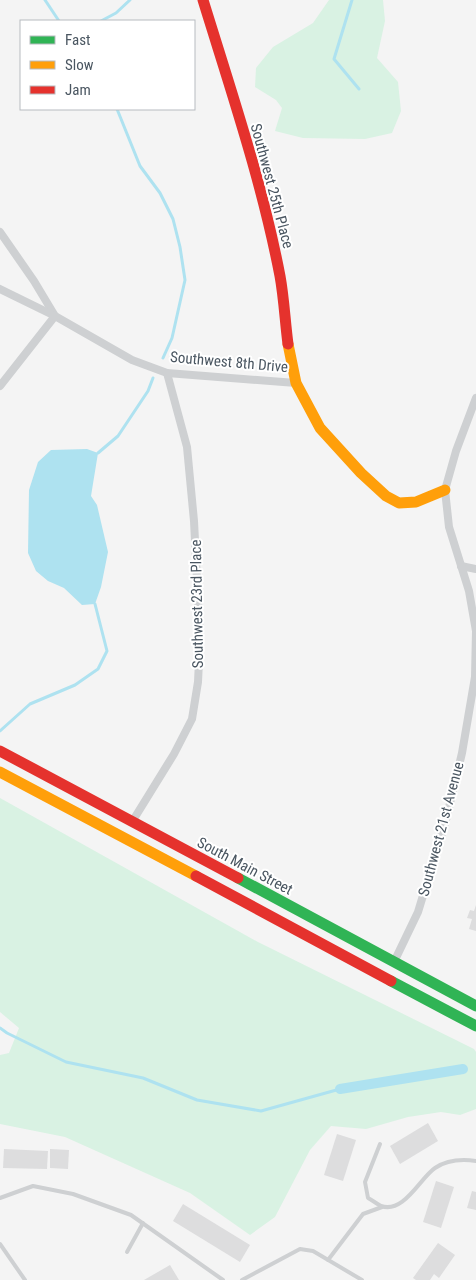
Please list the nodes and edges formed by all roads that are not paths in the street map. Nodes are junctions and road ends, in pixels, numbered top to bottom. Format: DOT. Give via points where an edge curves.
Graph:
graph roads {
  1 [pos="203,0"];
  2 [pos="0,232"];
  3 [pos="0,289"];
  4 [pos="55,316"];
  5 [pos="166,373"];
  6 [pos="296,383"];
  7 [pos="0,386"];
  8 [pos="476,398"];
  9 [pos="445,490"];
  10 [pos="461,566"];
  11 [pos="476,570"];
  12 [pos="0,751"];
  13 [pos="0,772"];
  14 [pos="132,822"];
  15 [pos="122,838"];
  16 [pos="394,962"];
  17 [pos="384,977"];
  18 [pos="476,1006"];
  19 [pos="476,1026"];
  20 [pos="380,1144"];
  21 [pos="476,1161"];
  22 [pos="0,1197"];
  23 [pos="382,1206"];
  24 [pos="142,1223"];
  25 [pos="0,1244"];
  26 [pos="126,1252"];
  27 [pos="328,1260"];
  28 [pos="25,1280"];
  29 [pos="224,1280"];
  30 [pos="242,1280"];
  31 [pos="362,1280"];
  1 -- 6 [label="main road, Southwest 25th Place" via="273,244"];
  2 -- 4 [label="street"];
  3 -- 4 [label="street, Southwest 8th Drive"];
  4 -- 5 [label="street, Southwest 8th Drive" via="132,360"];
  4 -- 7 [label="street"];
  5 -- 6 [label="street, Southwest 8th Drive"];
  5 -- 14 [label="street, Southwest 23rd Place" via="188,456 200,640 198,682 192,719"];
  6 -- 9 [label="main road, Southwest 8th Drive" via="320,428 386,496 399,503 416,502"];
  8 -- 9 [label="street, Southwest 21st Avenue"];
  9 -- 10 [label="street, Southwest 21st Avenue" via="449,527"];
  10 -- 11 [label="street"];
  10 -- 16 [label="street, Southwest 21st Avenue" via="476,630 475,677 446,820 418,912"];
  12 -- 14 [label="main road, South Main Street"];
  13 -- 15 [label="main road"];
  14 -- 15 [label="main road"];
  14 -- 16 [label="main road, South Main Street"];
  15 -- 17 [label="main road"];
  16 -- 17 [label="main road"];
  16 -- 18 [label="main road, South Main Street"];
  17 -- 19 [label="main road"];
  20 -- 23 [label="lane" via="366,1182 368,1198"];
  21 -- 23 [label="lane" via="452,1160 435,1168 408,1198 395,1205"];
  22 -- 24 [label="lane" via="33,1186 74,1194 130,1215"];
  23 -- 27 [label="lane" via="363,1214"];
  24 -- 26 [label="lane"];
  24 -- 29 [label="lane"];
  25 -- 28 [label="lane"];
  27 -- 30 [label="lane" via="313,1250 300,1249"];
  27 -- 31 [label="lane"];
}
